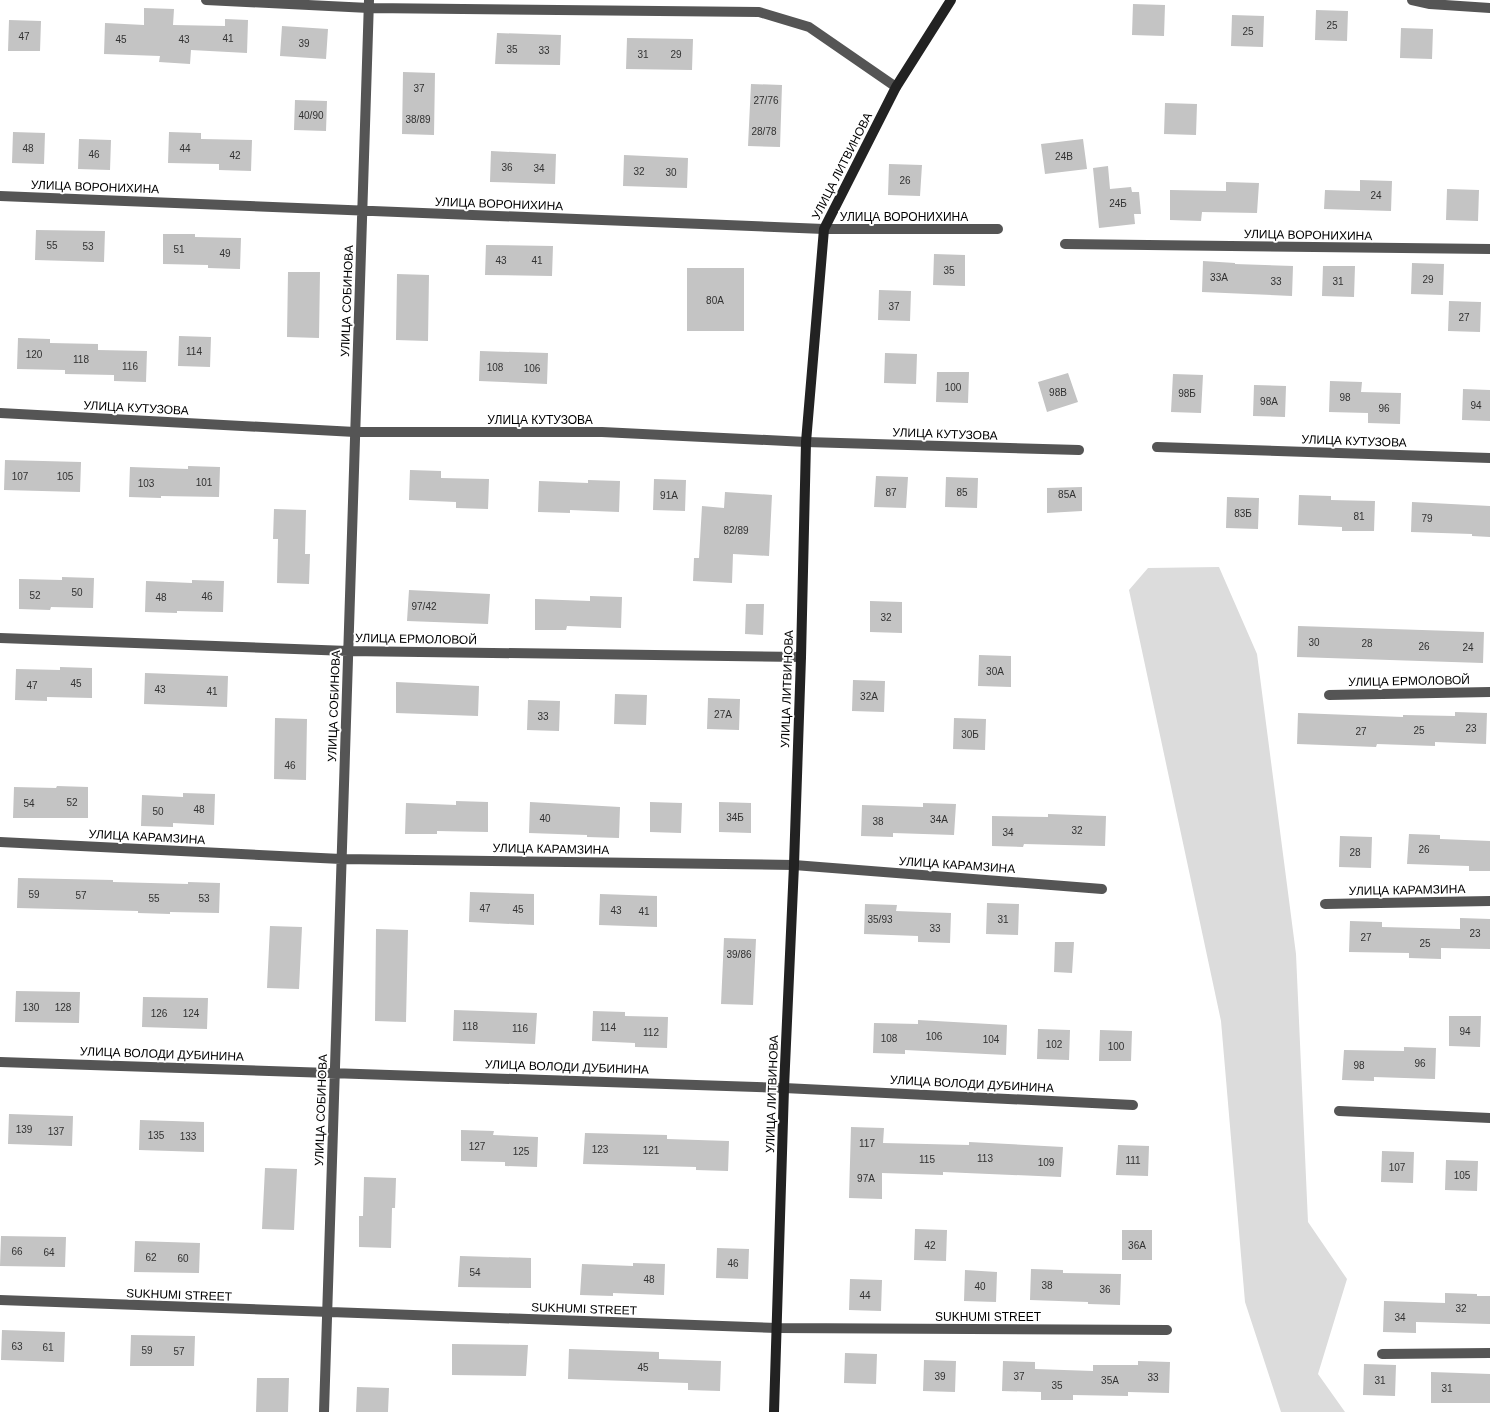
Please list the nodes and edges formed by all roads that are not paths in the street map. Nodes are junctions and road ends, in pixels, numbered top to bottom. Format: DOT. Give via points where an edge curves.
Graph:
graph roads {
  1 [pos="206,0"];
  2 [pos="951,0"];
  3 [pos="1412,0"];
  4 [pos="369,4"];
  5 [pos="1490,8"];
  6 [pos="896,87"];
  7 [pos="0,196"];
  8 [pos="362,210"];
  9 [pos="824,229"];
  10 [pos="998,229"];
  11 [pos="1065,244"];
  12 [pos="1490,249"];
  13 [pos="0,413"];
  14 [pos="355,432"];
  15 [pos="806,442"];
  16 [pos="1157,447"];
  17 [pos="1079,450"];
  18 [pos="1490,458"];
  19 [pos="0,638"];
  20 [pos="348,651"];
  21 [pos="801,657"];
  22 [pos="1490,692"];
  23 [pos="1329,695"];
  24 [pos="0,842"];
  25 [pos="342,859"];
  26 [pos="794,865"];
  27 [pos="1102,889"];
  28 [pos="1490,901"];
  29 [pos="1325,904"];
  30 [pos="0,1062"];
  31 [pos="334,1072"];
  32 [pos="784,1088"];
  33 [pos="1133,1105"];
  34 [pos="1339,1111"];
  35 [pos="1490,1118"];
  36 [pos="0,1300"];
  37 [pos="327,1313"];
  38 [pos="777,1328"];
  39 [pos="1167,1330"];
  40 [pos="1490,1353"];
  41 [pos="1382,1354"];
  42 [pos="324,1412"];
  43 [pos="774,1412"];
  1 -- 4 [label="street"];
  2 -- 6 [label="street, УЛИЦА ЛИТВИНОВА"];
  3 -- 5 [label="street"];
  4 -- 6 [label="street" via="759,12 809,27"];
  4 -- 8 [label="street, УЛИЦА СОБИНОВА"];
  6 -- 9 [label="street, УЛИЦА ЛИТВИНОВА"];
  7 -- 8 [label="street, УЛИЦА ВОРОНИХИНА"];
  8 -- 9 [label="street, УЛИЦА ВОРОНИХИНА"];
  8 -- 14 [label="street, УЛИЦА СОБИНОВА"];
  9 -- 10 [label="street, УЛИЦА ВОРОНИХИНА"];
  9 -- 15 [label="street, УЛИЦА ЛИТВИНОВА"];
  11 -- 12 [label="street, УЛИЦА ВОРОНИХИНА"];
  13 -- 14 [label="street, УЛИЦА КУТУЗОВА"];
  14 -- 15 [label="street, УЛИЦА КУТУЗОВА" via="602,432"];
  14 -- 20 [label="street, УЛИЦА СОБИНОВА"];
  15 -- 17 [label="street, УЛИЦА КУТУЗОВА"];
  15 -- 21 [label="street, УЛИЦА ЛИТВИНОВА"];
  16 -- 18 [label="street, УЛИЦА КУТУЗОВА"];
  19 -- 20 [label="street, УЛИЦА ЕРМОЛОВОЙ"];
  20 -- 21 [label="street, УЛИЦА ЕРМОЛОВОЙ"];
  20 -- 25 [label="street, УЛИЦА СОБИНОВА"];
  21 -- 26 [label="street, УЛИЦА ЛИТВИНОВА"];
  22 -- 23 [label="street, УЛИЦА ЕРМОЛОВОЙ"];
  24 -- 25 [label="street, УЛИЦА КАРАМЗИНА"];
  25 -- 26 [label="street, УЛИЦА КАРАМЗИНА"];
  25 -- 31 [label="street, УЛИЦА СОБИНОВА"];
  26 -- 27 [label="street, УЛИЦА КАРАМЗИНА"];
  26 -- 32 [label="street, УЛИЦА ЛИТВИНОВА"];
  28 -- 29 [label="street, УЛИЦА КАРАМЗИНА"];
  30 -- 31 [label="street, УЛИЦА ВОЛОДИ ДУБИНИНА"];
  31 -- 32 [label="street, УЛИЦА ВОЛОДИ ДУБИНИНА"];
  31 -- 37 [label="street, УЛИЦА СОБИНОВА"];
  32 -- 33 [label="street, УЛИЦА ВОЛОДИ ДУБИНИНА"];
  32 -- 38 [label="street, УЛИЦА ЛИТВИНОВА"];
  34 -- 35 [label="street"];
  36 -- 37 [label="street, SUKHUMI STREET"];
  37 -- 38 [label="street, SUKHUMI STREET"];
  37 -- 42 [label="street, УЛИЦА СОБИНОВА"];
  38 -- 39 [label="street, SUKHUMI STREET"];
  38 -- 43 [label="street, УЛИЦА ЛИТВИНОВА"];
  40 -- 41 [label="street"];
}
